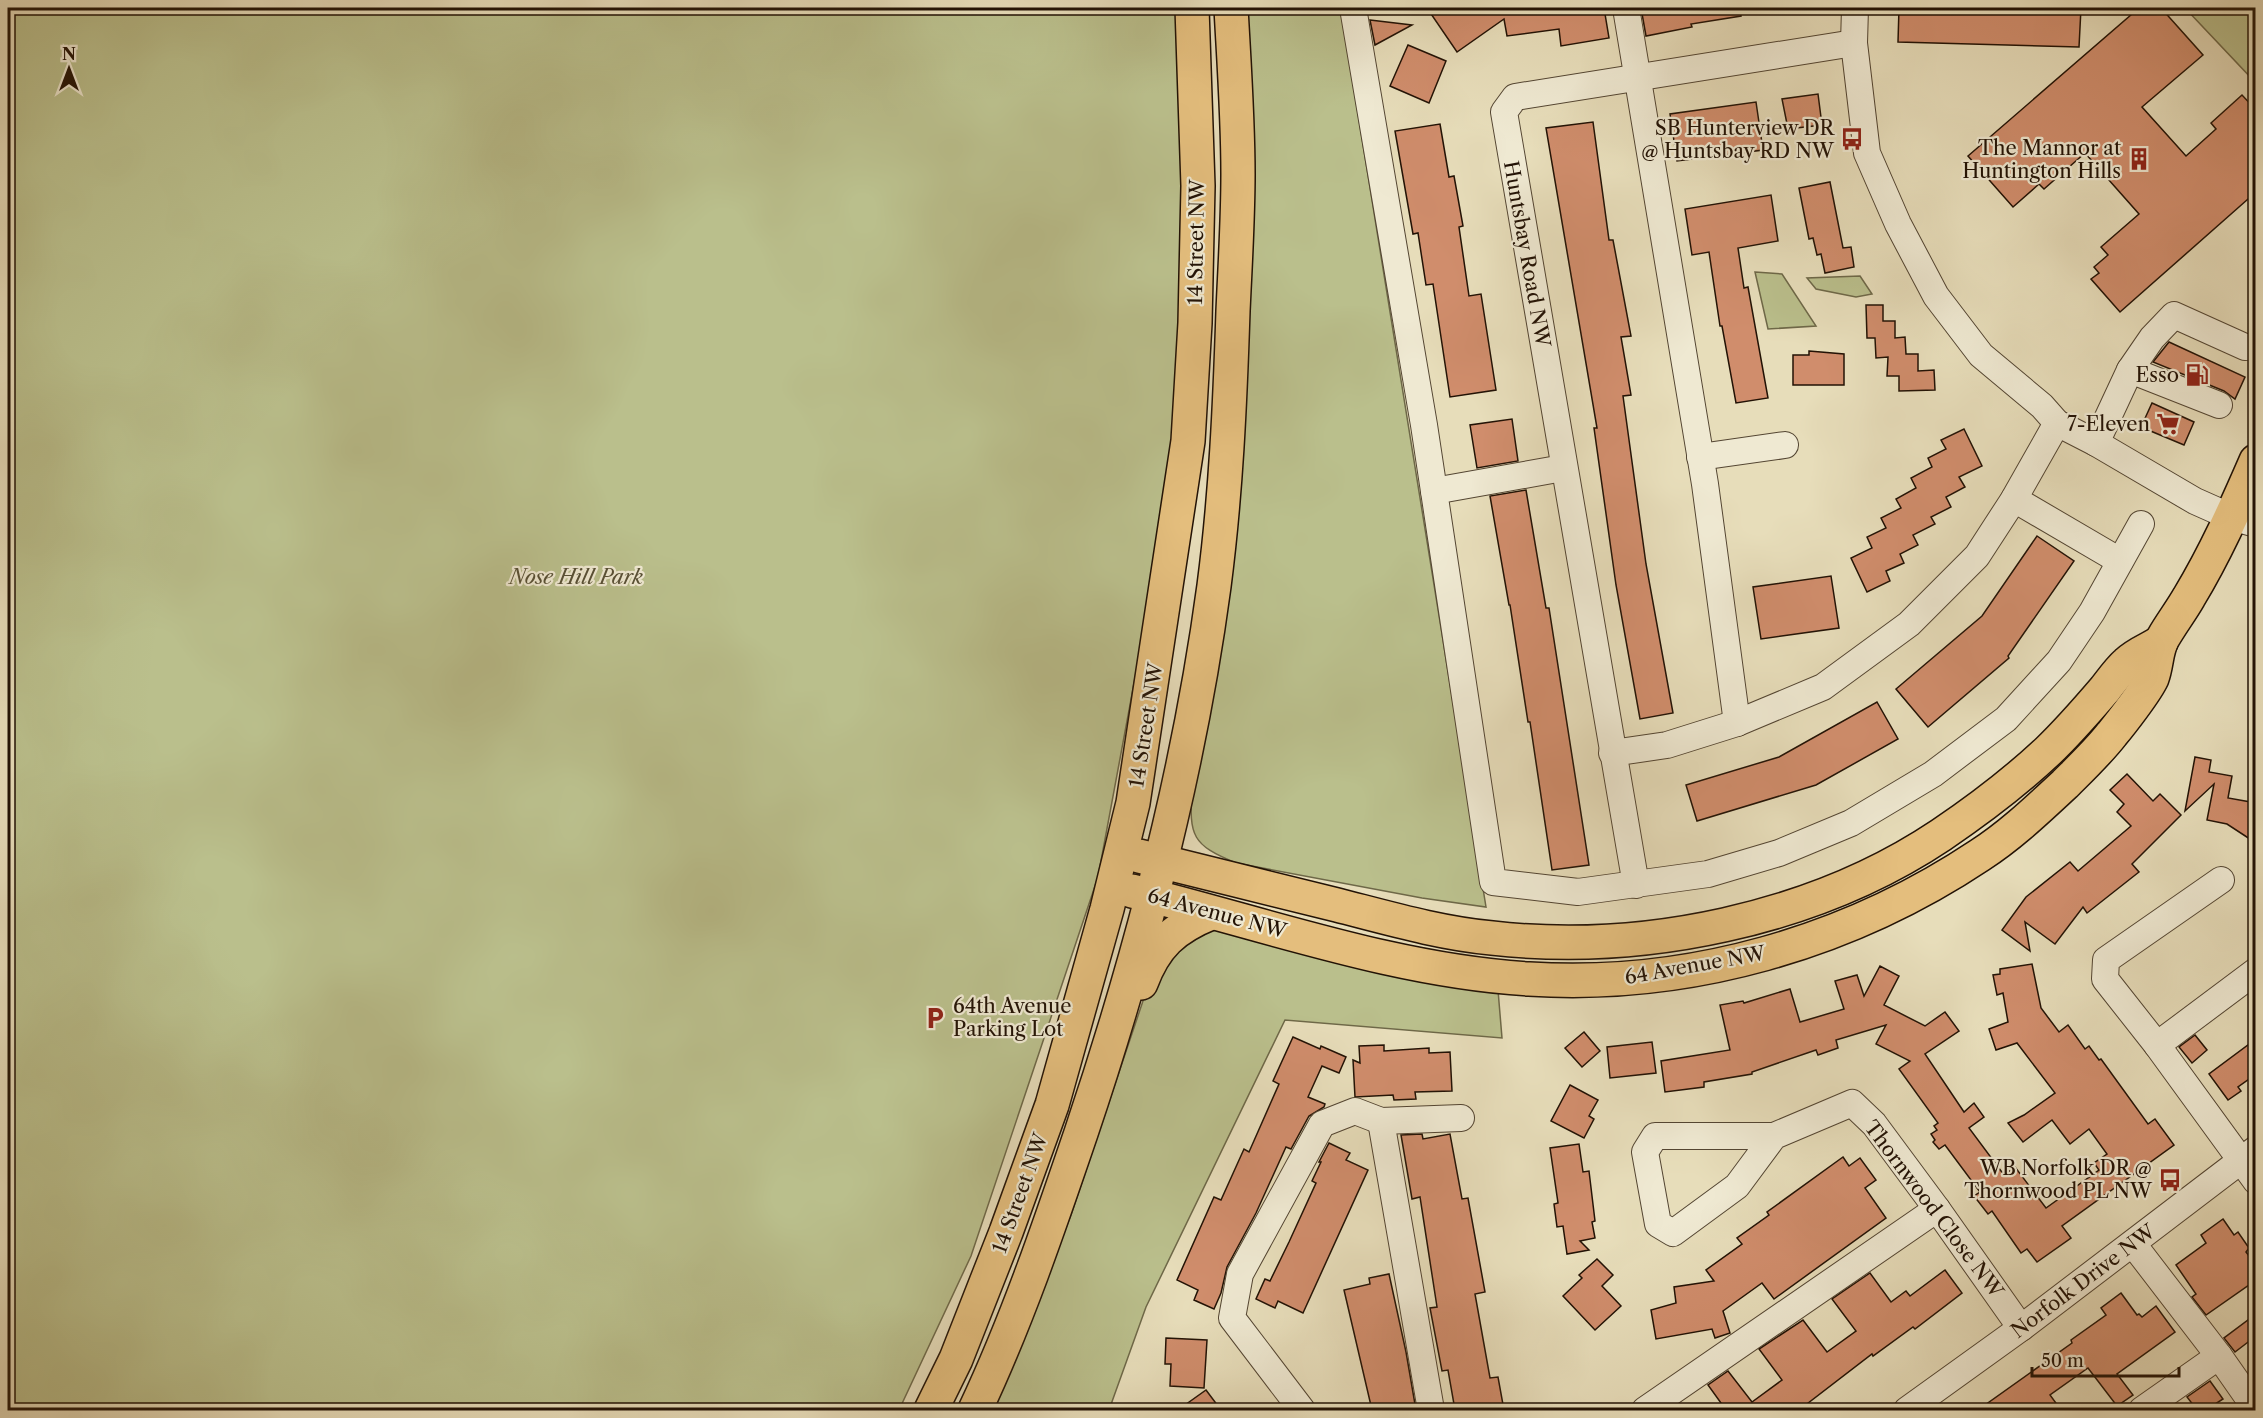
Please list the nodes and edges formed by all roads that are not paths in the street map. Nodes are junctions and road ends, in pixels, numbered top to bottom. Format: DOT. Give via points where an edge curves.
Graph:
graph roads {
  1 [pos="1191,8"];
  2 [pos="1231,8"];
  3 [pos="1353,8"];
  4 [pos="1626,8"];
  5 [pos="1856,8"];
  6 [pos="1854,43"];
  7 [pos="1636,76"];
  8 [pos="2245,347"];
  9 [pos="2130,370"];
  10 [pos="2219,405"];
  11 [pos="2057,423"];
  12 [pos="2096,443"];
  13 [pos="1785,445"];
  14 [pos="1700,457"];
  15 [pos="2256,461"];
  16 [pos="1563,468"];
  17 [pos="1434,491"];
  18 [pos="2014,499"];
  19 [pos="2243,520"];
  20 [pos="2141,524"];
  21 [pos="2120,561"];
  22 [pos="2161,642"];
  23 [pos="1737,723"];
  24 [pos="1612,753"];
  25 [pos="1174,806"];
  26 [pos="1122,852"];
  27 [pos="1161,862"];
  28 [pos="2221,880"];
  29 [pos="1636,885"];
  30 [pos="1113,886"];
  31 [pos="1271,889"];
  32 [pos="1153,896"];
  33 [pos="1211,913"];
  34 [pos="2256,971"];
  35 [pos="2157,1045"];
  36 [pos="1097,1084"];
  37 [pos="1461,1118"];
  38 [pos="1381,1120"];
  39 [pos="1773,1136"];
  40 [pos="2248,1155"];
  41 [pos="2256,1181"];
  42 [pos="1937,1209"];
  43 [pos="2133,1244"];
  44 [pos="2021,1328"];
  45 [pos="2219,1356"];
  46 [pos="2256,1409"];
  47 [pos="931,1410"];
  48 [pos="975,1410"];
  49 [pos="1302,1410"];
  50 [pos="1431,1410"];
  51 [pos="1645,1410"];
  52 [pos="1907,1410"];
  53 [pos="2142,1410"];
  1 -- 26 [label="main road, 14 Street NW" via="1198,186 1188,441 1134,803"];
  2 -- 25 [label="main road, 14 Street NW" via="1238,172 1228,446 1214,586"];
  3 -- 17 [label="street"];
  4 -- 7 [label="street"];
  5 -- 6 [label="street"];
  6 -- 7 [label="street, Huntsbay Road NW"];
  6 -- 11 [label="street" via="1867,153 1936,296 1981,355"];
  7 -- 14 [label="street"];
  7 -- 16 [label="street, Huntsbay Road NW" via="1515,97 1504,112"];
  8 -- 9 [label="street" via="2174,315"];
  9 -- 10 [label="street"];
  9 -- 12 [label="street"];
  11 -- 12 [label="street"];
  11 -- 18 [label="street"];
  12 -- 19 [label="street" via="2195,501"];
  13 -- 14 [label="street"];
  14 -- 23 [label="street"];
  15 -- 19 [label="main road, 64 Avenue NW"];
  16 -- 17 [label="street"];
  16 -- 24 [label="street, Huntsbay Road NW"];
  17 -- 29 [label="street" via="1492,882 1578,892"];
  18 -- 21 [label="street"];
  18 -- 23 [label="street" via="1977,556 1909,624 1822,687"];
  19 -- 22 [label="main road, 64 Avenue NW"];
  20 -- 21 [label="street"];
  21 -- 29 [label="street" via="2059,661 2006,719 1933,774 1851,823 1779,853 1708,874"];
  22 -- 31 [label="main road, 64 Avenue NW" via="2128,662 2048,751 1938,837 1874,873 1756,918 1686,933 1609,942 1546,942 1444,931"];
  22 -- 33 [label="main road, 64 Avenue NW" via="2151,679 2112,734 2035,812 1983,854 1929,886 1866,919 1796,946 1652,976 1528,979 1393,958"];
  23 -- 24 [label="street" via="1668,746"];
  24 -- 29 [label="street, Huntsbay Road NW"];
  25 -- 27 [label="main road, 14 Street NW"];
  25 -- 31 [label="main road" via="1185,844 1196,855"];
  26 -- 27 [label="main road, 64 Avenue NW"];
  26 -- 30 [label="main road, 14 Street NW"];
  27 -- 31 [label="main road, 64 Avenue NW"];
  27 -- 32 [label="main road, 14 Street NW"];
  28 -- 35 [label="street" via="2106,960 2105,979"];
  30 -- 32 [label="main road, 64 Avenue NW"];
  30 -- 47 [label="main road, 14 Street NW" via="1052,1105 956,1359"];
  32 -- 33 [label="main road, 64 Avenue NW"];
  32 -- 36 [label="main road, 14 Street NW"];
  33 -- 36 [label="main road" via="1170,934 1147,967 1110,1070"];
  34 -- 35 [label="street"];
  35 -- 40 [label="street"];
  36 -- 48 [label="main road, 14 Street NW" via="1039,1257"];
  37 -- 38 [label="street"];
  38 -- 49 [label="street" via="1355,1111 1322,1124 1240,1274 1232,1318"];
  38 -- 50 [label="street"];
  39 -- 39 [label="street, Thornwood Close NW" via="1655,1136 1645,1152 1658,1224 1673,1233 1737,1186"];
  39 -- 42 [label="street, Thornwood Close NW" via="1852,1103 1874,1124"];
  40 -- 41 [label="street"];
  40 -- 43 [label="street, Norfolk Drive NW"];
  42 -- 44 [label="street, Thornwood Close NW"];
  42 -- 51 [label="street"];
  43 -- 44 [label="street, Norfolk Drive NW"];
  43 -- 45 [label="street"];
  44 -- 52 [label="street, Norfolk Drive NW"];
  45 -- 46 [label="street"];
  45 -- 53 [label="street"];
}
